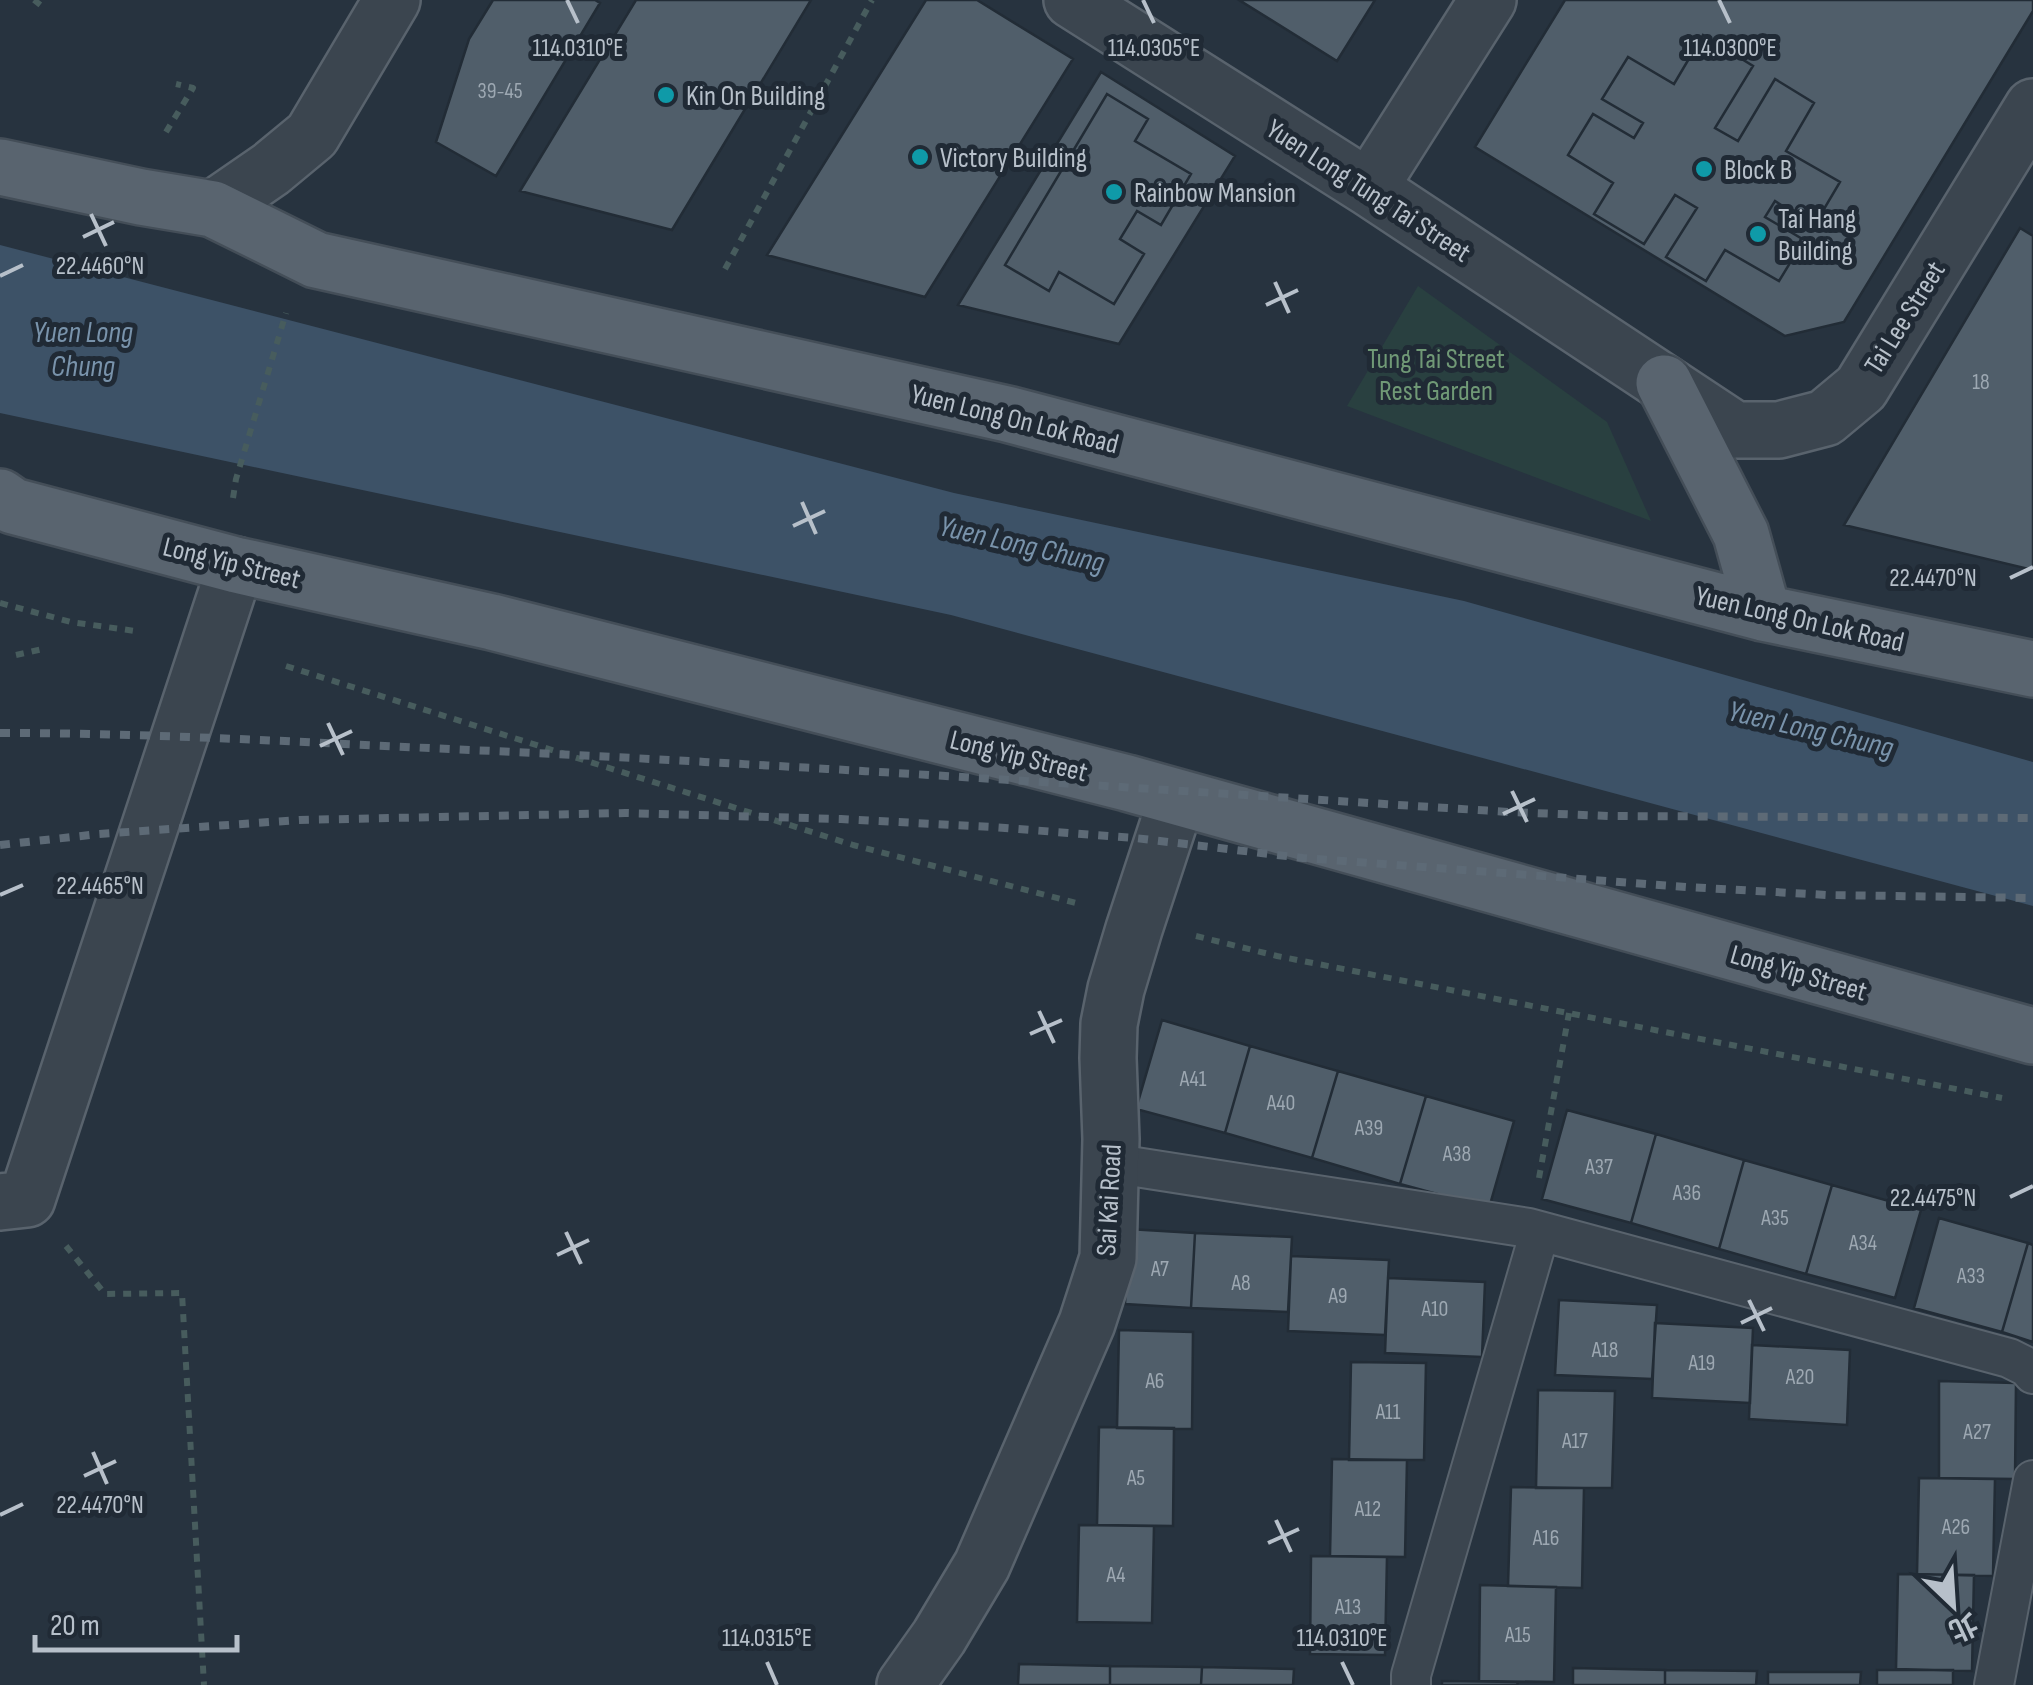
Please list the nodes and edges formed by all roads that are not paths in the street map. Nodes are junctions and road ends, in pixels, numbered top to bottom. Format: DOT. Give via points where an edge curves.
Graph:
graph roads {
  1 [pos="392,0"];
  2 [pos="1072,0"];
  3 [pos="1488,0"];
  4 [pos="2033,108"];
  5 [pos="0,168"];
  6 [pos="1369,188"];
  7 [pos="213,209"];
  8 [pos="1664,383"];
  9 [pos="4,502"];
  10 [pos="236,565"];
  11 [pos="1763,614"];
  12 [pos="2033,669"];
  13 [pos="1176,798"];
  14 [pos="2033,1036"];
  15 [pos="1110,1164"];
  16 [pos="14,1200"];
  17 [pos="1534,1229"];
  18 [pos="2033,1374"];
  19 [pos="2033,1480"];
  20 [pos="905,1685"];
  21 [pos="1411,1685"];
  22 [pos="1994,1685"];
  1 -- 7 [label="street" via="312,135"];
  2 -- 6 [label="street, Yuen Long Tung Tai Street"];
  3 -- 6 [label="street"];
  4 -- 8 [label="street, Tai Lee Street" via="1861,388 1826,418 1779,430 1735,430"];
  5 -- 7 [label="main road, Yuen Long On Lok Road"];
  6 -- 8 [label="street, Yuen Long Tung Tai Street"];
  7 -- 11 [label="main road, Yuen Long On Lok Road" via="316,260 1006,414"];
  8 -- 11 [label="main road" via="1741,534"];
  9 -- 10 [label="main road, Long Yip Street"];
  10 -- 13 [label="main road, Long Yip Street" via="512,627"];
  10 -- 16 [label="street"];
  11 -- 12 [label="main road, Yuen Long On Lok Road"];
  13 -- 14 [label="main road, Long Yip Street"];
  13 -- 15 [label="street, Sai Kai Road" via="1109,1024"];
  15 -- 17 [label="lane"];
  15 -- 20 [label="street, Sai Kai Road" via="1108,1258 1087,1323 982,1565"];
  17 -- 18 [label="lane" via="2009,1358"];
  17 -- 21 [label="lane"];
  19 -- 22 [label="lane"];
}
